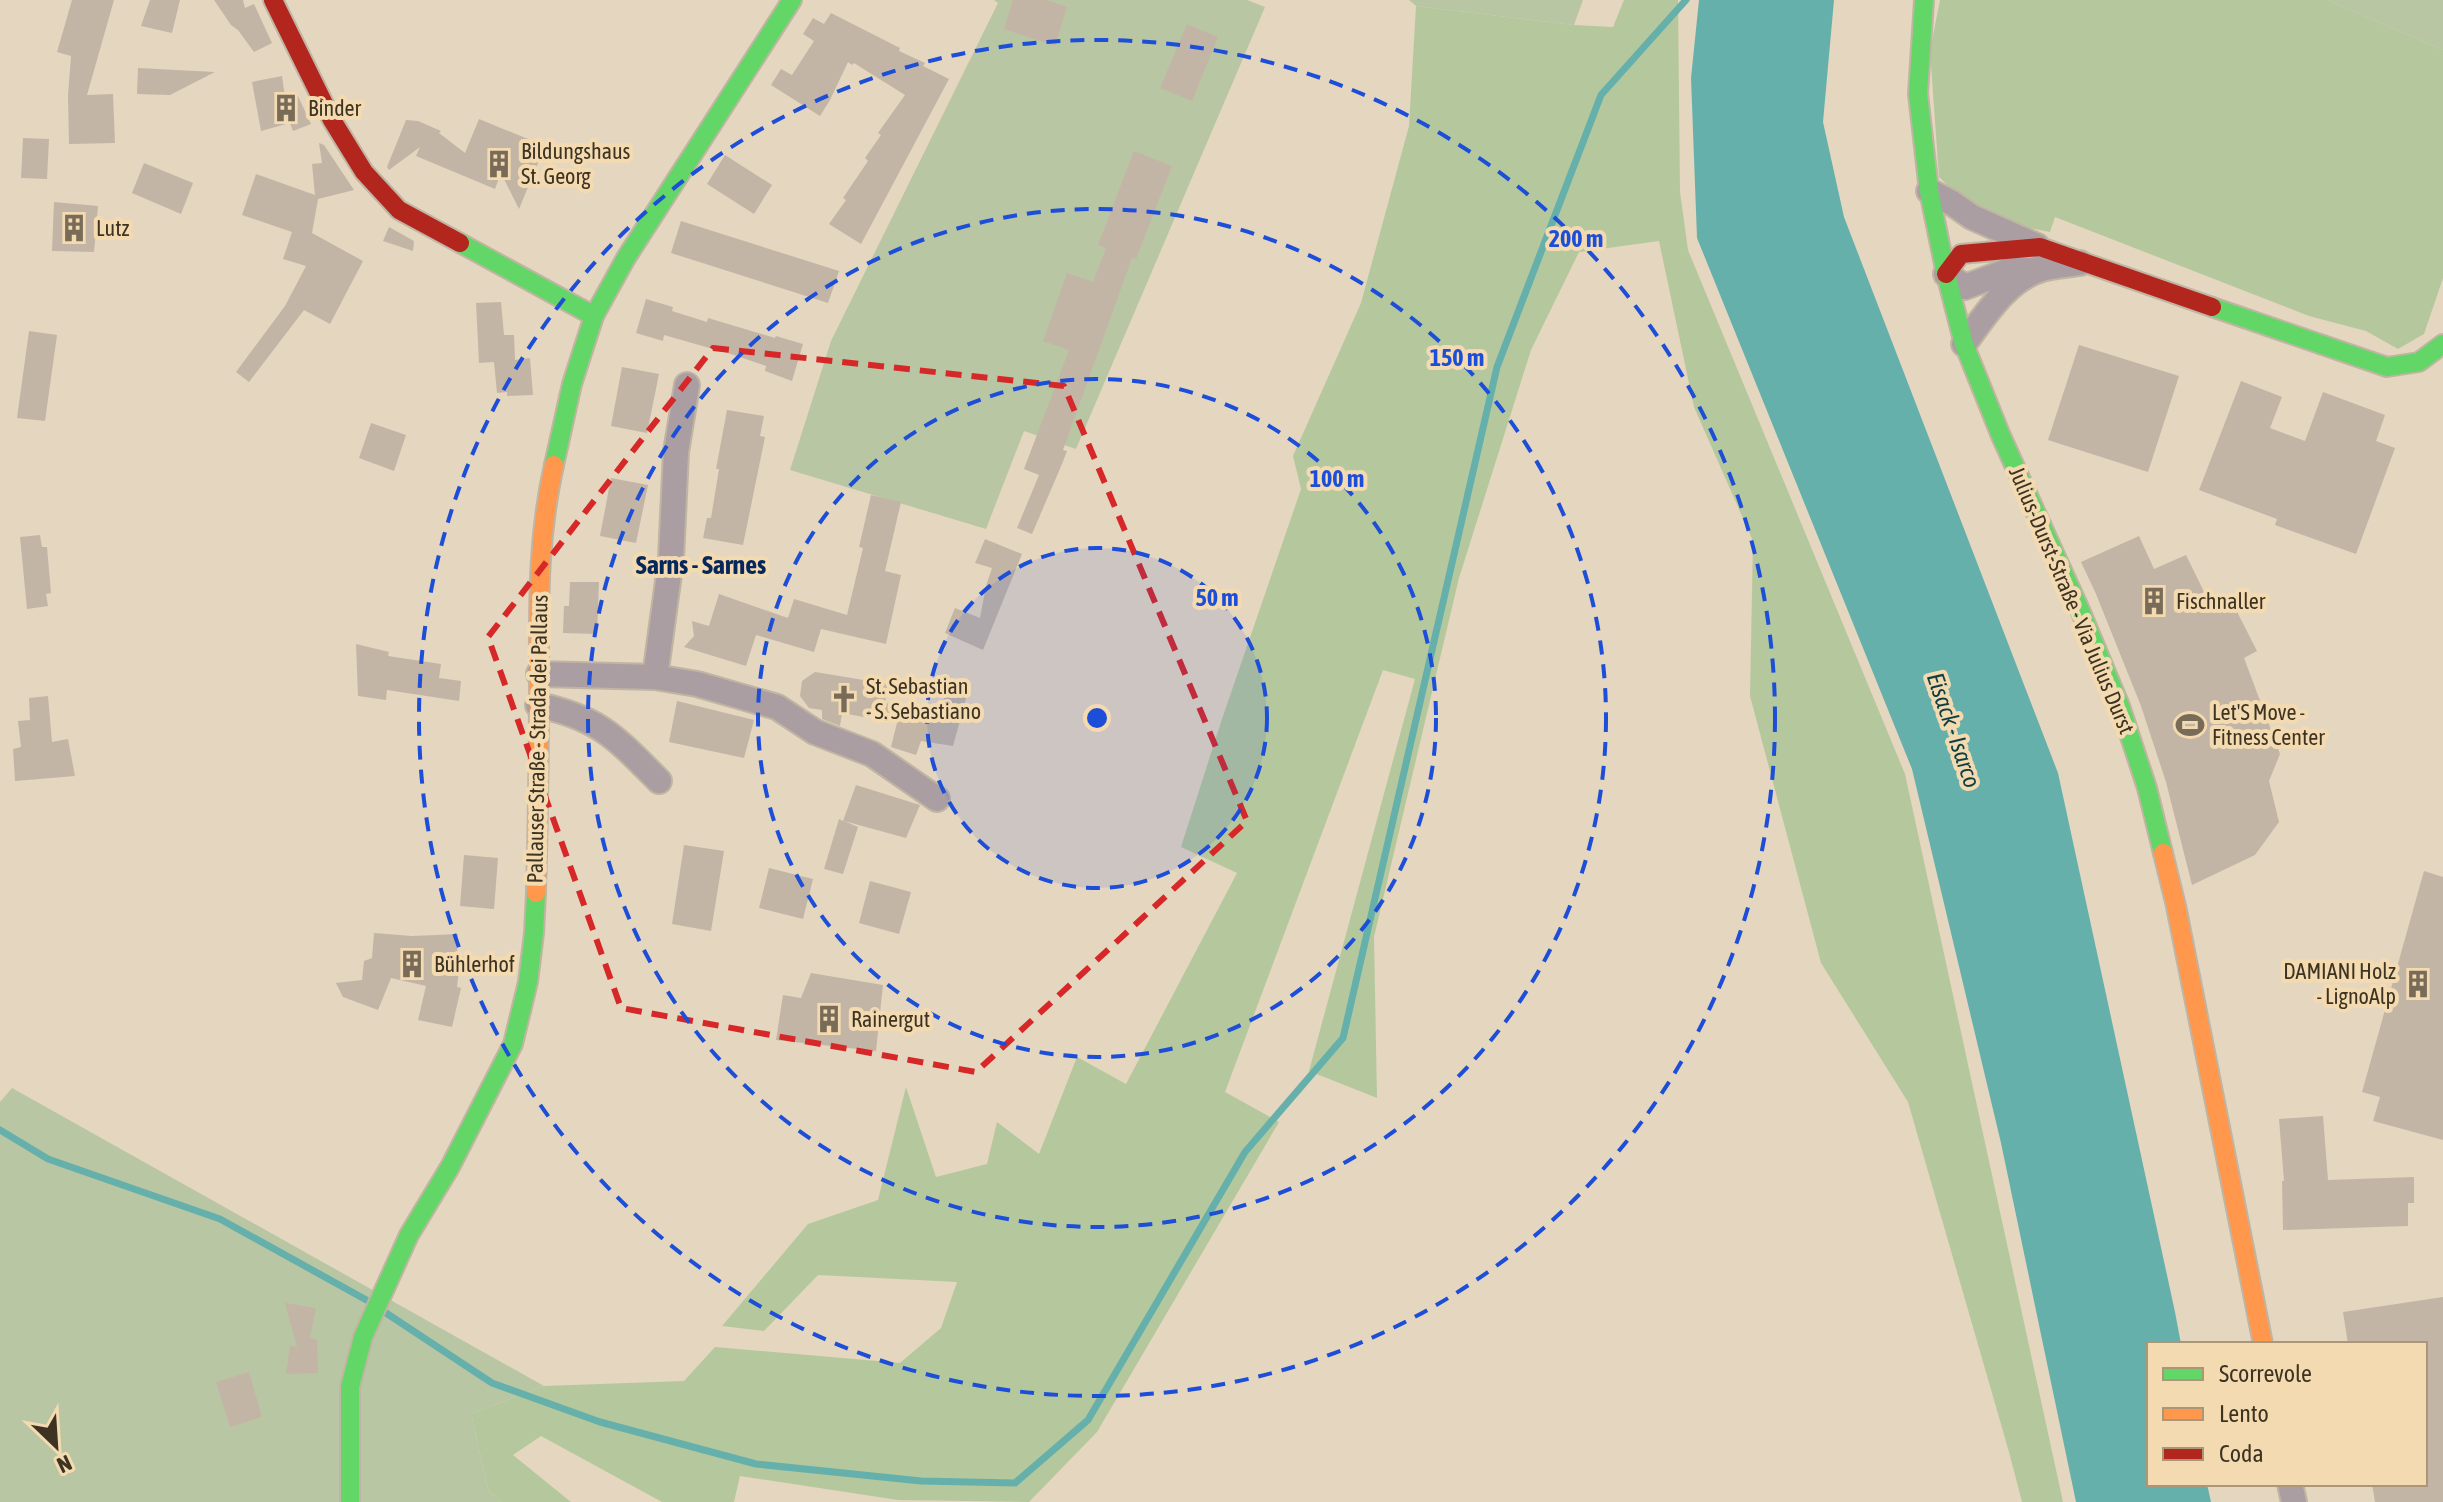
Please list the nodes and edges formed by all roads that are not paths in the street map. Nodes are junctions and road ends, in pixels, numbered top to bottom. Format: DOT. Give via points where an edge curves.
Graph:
graph roads {
  1 [pos="273,0"];
  2 [pos="792,0"];
  3 [pos="1924,0"];
  4 [pos="1929,191"];
  5 [pos="2039,259"];
  6 [pos="2080,263"];
  7 [pos="1946,274"];
  8 [pos="594,316"];
  9 [pos="1964,344"];
  10 [pos="2443,344"];
  11 [pos="687,385"];
  12 [pos="539,674"];
  13 [pos="655,677"];
  14 [pos="538,705"];
  15 [pos="659,781"];
  16 [pos="937,799"];
  17 [pos="2263,1342"];
  18 [pos="350,1502"];
  1 -- 8 [label="street" via="332,120 364,172 399,210"];
  2 -- 8 [label="street, Pallauser Straße - Strada dei Pallaus"];
  3 -- 4 [label="street, Julius-Durst-Straße - Via Julius Durst" via="1918,94"];
  4 -- 5 [label="street"];
  4 -- 7 [label="street, Julius-Durst-Straße - Via Julius Durst"];
  5 -- 6 [label="street"];
  5 -- 7 [label="street" via="1965,287"];
  5 -- 9 [label="street" via="1991,307"];
  6 -- 10 [label="street" via="2387,367 2419,362"];
  7 -- 9 [label="street, Julius-Durst-Straße - Via Julius Durst"];
  8 -- 12 [label="street, Pallauser Straße - Strada dei Pallaus" via="572,384 547,497 539,564"];
  9 -- 17 [label="street, Julius-Durst-Straße - Via Julius Durst" via="2120,706 2147,788 2176,906"];
  11 -- 13 [label="street"];
  12 -- 13 [label="street"];
  12 -- 14 [label="street, Pallauser Straße - Strada dei Pallaus"];
  13 -- 16 [label="street" via="777,707 815,732 872,754"];
  14 -- 15 [label="street" via="585,718 611,734"];
  14 -- 18 [label="street, Pallauser Straße - Strada dei Pallaus" via="539,807 528,982 513,1044 409,1235 363,1337 350,1387"];
}
